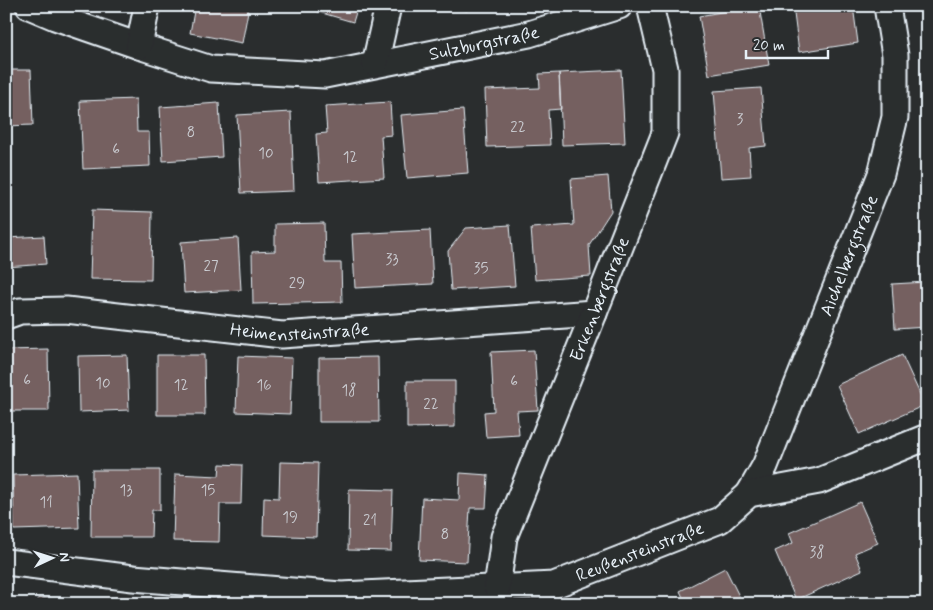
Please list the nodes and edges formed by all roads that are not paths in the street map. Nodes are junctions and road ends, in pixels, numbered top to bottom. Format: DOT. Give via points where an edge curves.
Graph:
graph roads {
  1 [pos="29,6"];
  2 [pos="147,6"];
  3 [pos="388,6"];
  4 [pos="619,6"];
  5 [pos="650,6"];
  6 [pos="887,6"];
  7 [pos="140,46"];
  8 [pos="375,64"];
  9 [pos="594,313"];
  10 [pos="6,316"];
  11 [pos="927,437"];
  12 [pos="749,494"];
  13 [pos="6,562"];
  14 [pos="498,588"];
  1 -- 7 [label="street, Sulzburgstraße"];
  2 -- 7 [label="street"];
  3 -- 8 [label="street"];
  4 -- 8 [label="street, Sulzburgstraße" via="529,34"];
  5 -- 9 [label="street, Erkenbergstraße" via="665,69 665,133"];
  6 -- 12 [label="street, Aichelbergstraße" via="895,55 895,117 881,174 765,466"];
  7 -- 8 [label="street, Sulzburgstraße" via="211,69 325,75"];
  9 -- 10 [label="street, Heimensteinstraße" via="282,335 66,310 20,311"];
  9 -- 14 [label="street, Erkenbergstraße" via="504,537"];
  11 -- 12 [label="street" via="819,481"];
  12 -- 14 [label="street, Reußensteinstraße" via="720,520 554,585"];
  13 -- 14 [label="street, Reußensteinstraße" via="133,578 341,595"];
}
